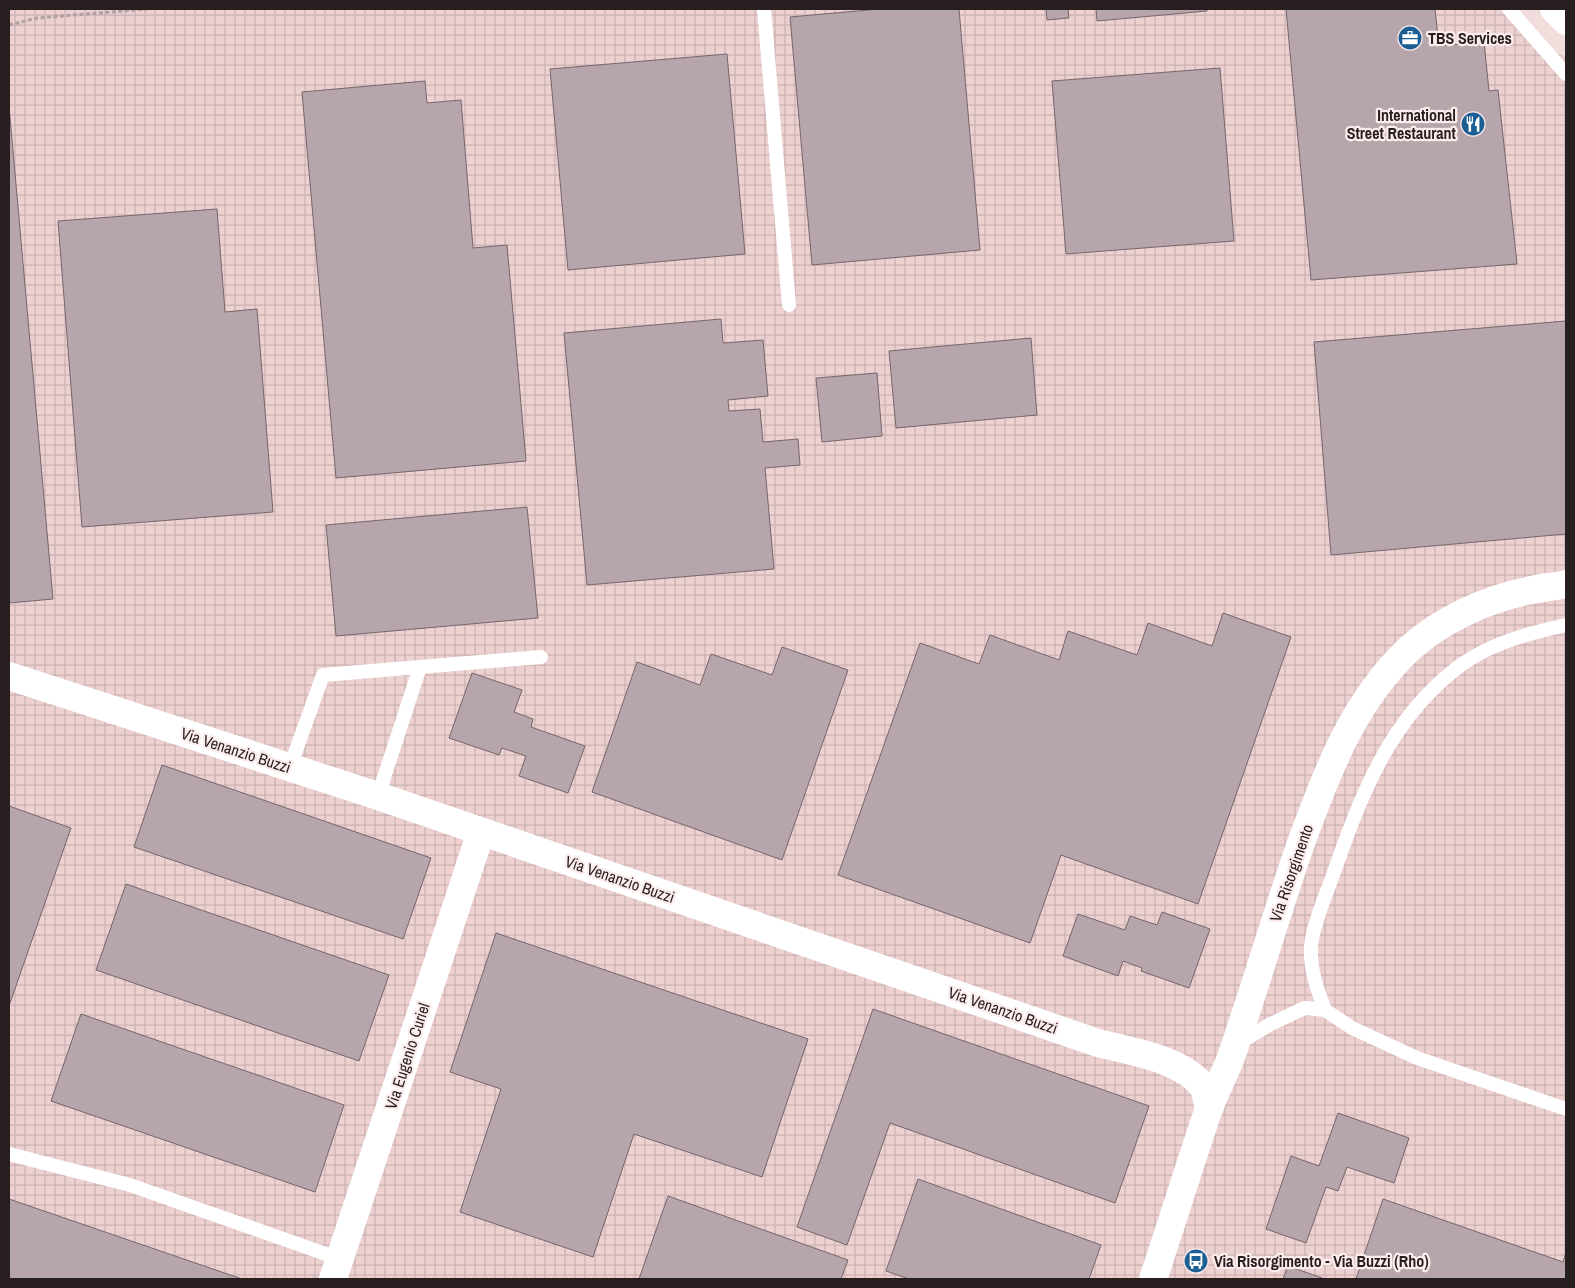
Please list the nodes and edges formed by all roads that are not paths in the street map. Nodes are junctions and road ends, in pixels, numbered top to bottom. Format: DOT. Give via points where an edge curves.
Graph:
graph roads {
  1 [pos="764,9"];
  2 [pos="1509,9"];
  3 [pos="1554,9"];
  4 [pos="1566,21"];
  5 [pos="1566,74"];
  6 [pos="789,305"];
  7 [pos="1566,584"];
  8 [pos="1566,626"];
  9 [pos="541,657"];
  10 [pos="420,667"];
  11 [pos="9,676"];
  12 [pos="290,767"];
  13 [pos="378,796"];
  14 [pos="481,832"];
  15 [pos="1325,1010"];
  16 [pos="1234,1046"];
  17 [pos="1209,1109"];
  18 [pos="1566,1109"];
  19 [pos="9,1154"];
  20 [pos="336,1269"];
  21 [pos="1153,1279"];
  1 -- 6 [label="lane"];
  2 -- 5 [label="lane"];
  3 -- 4 [label="street"];
  7 -- 16 [label="street, Via Risorgimento" via="1508,596 1462,614 1412,647 1378,684 1345,735 1323,782"];
  8 -- 15 [label="lane" via="1528,634 1475,655 1426,696 1391,741 1353,818 1311,946 1313,978"];
  9 -- 10 [label="lane"];
  10 -- 12 [label="lane" via="323,675"];
  10 -- 13 [label="lane"];
  11 -- 12 [label="street, Via Venanzio Buzzi"];
  12 -- 13 [label="street, Via Venanzio Buzzi"];
  13 -- 14 [label="street, Via Venanzio Buzzi"];
  14 -- 17 [label="street, Via Venanzio Buzzi" via="1088,1040 1175,1064 1203,1088"];
  14 -- 20 [label="street, Via Eugenio Curiel"];
  15 -- 16 [label="lane" via="1305,1008"];
  15 -- 18 [label="lane" via="1352,1028 1417,1058"];
  16 -- 17 [label="street, Via Risorgimento"];
  17 -- 21 [label="street, Via Risorgimento"];
  19 -- 20 [label="lane" via="130,1185"];
}
